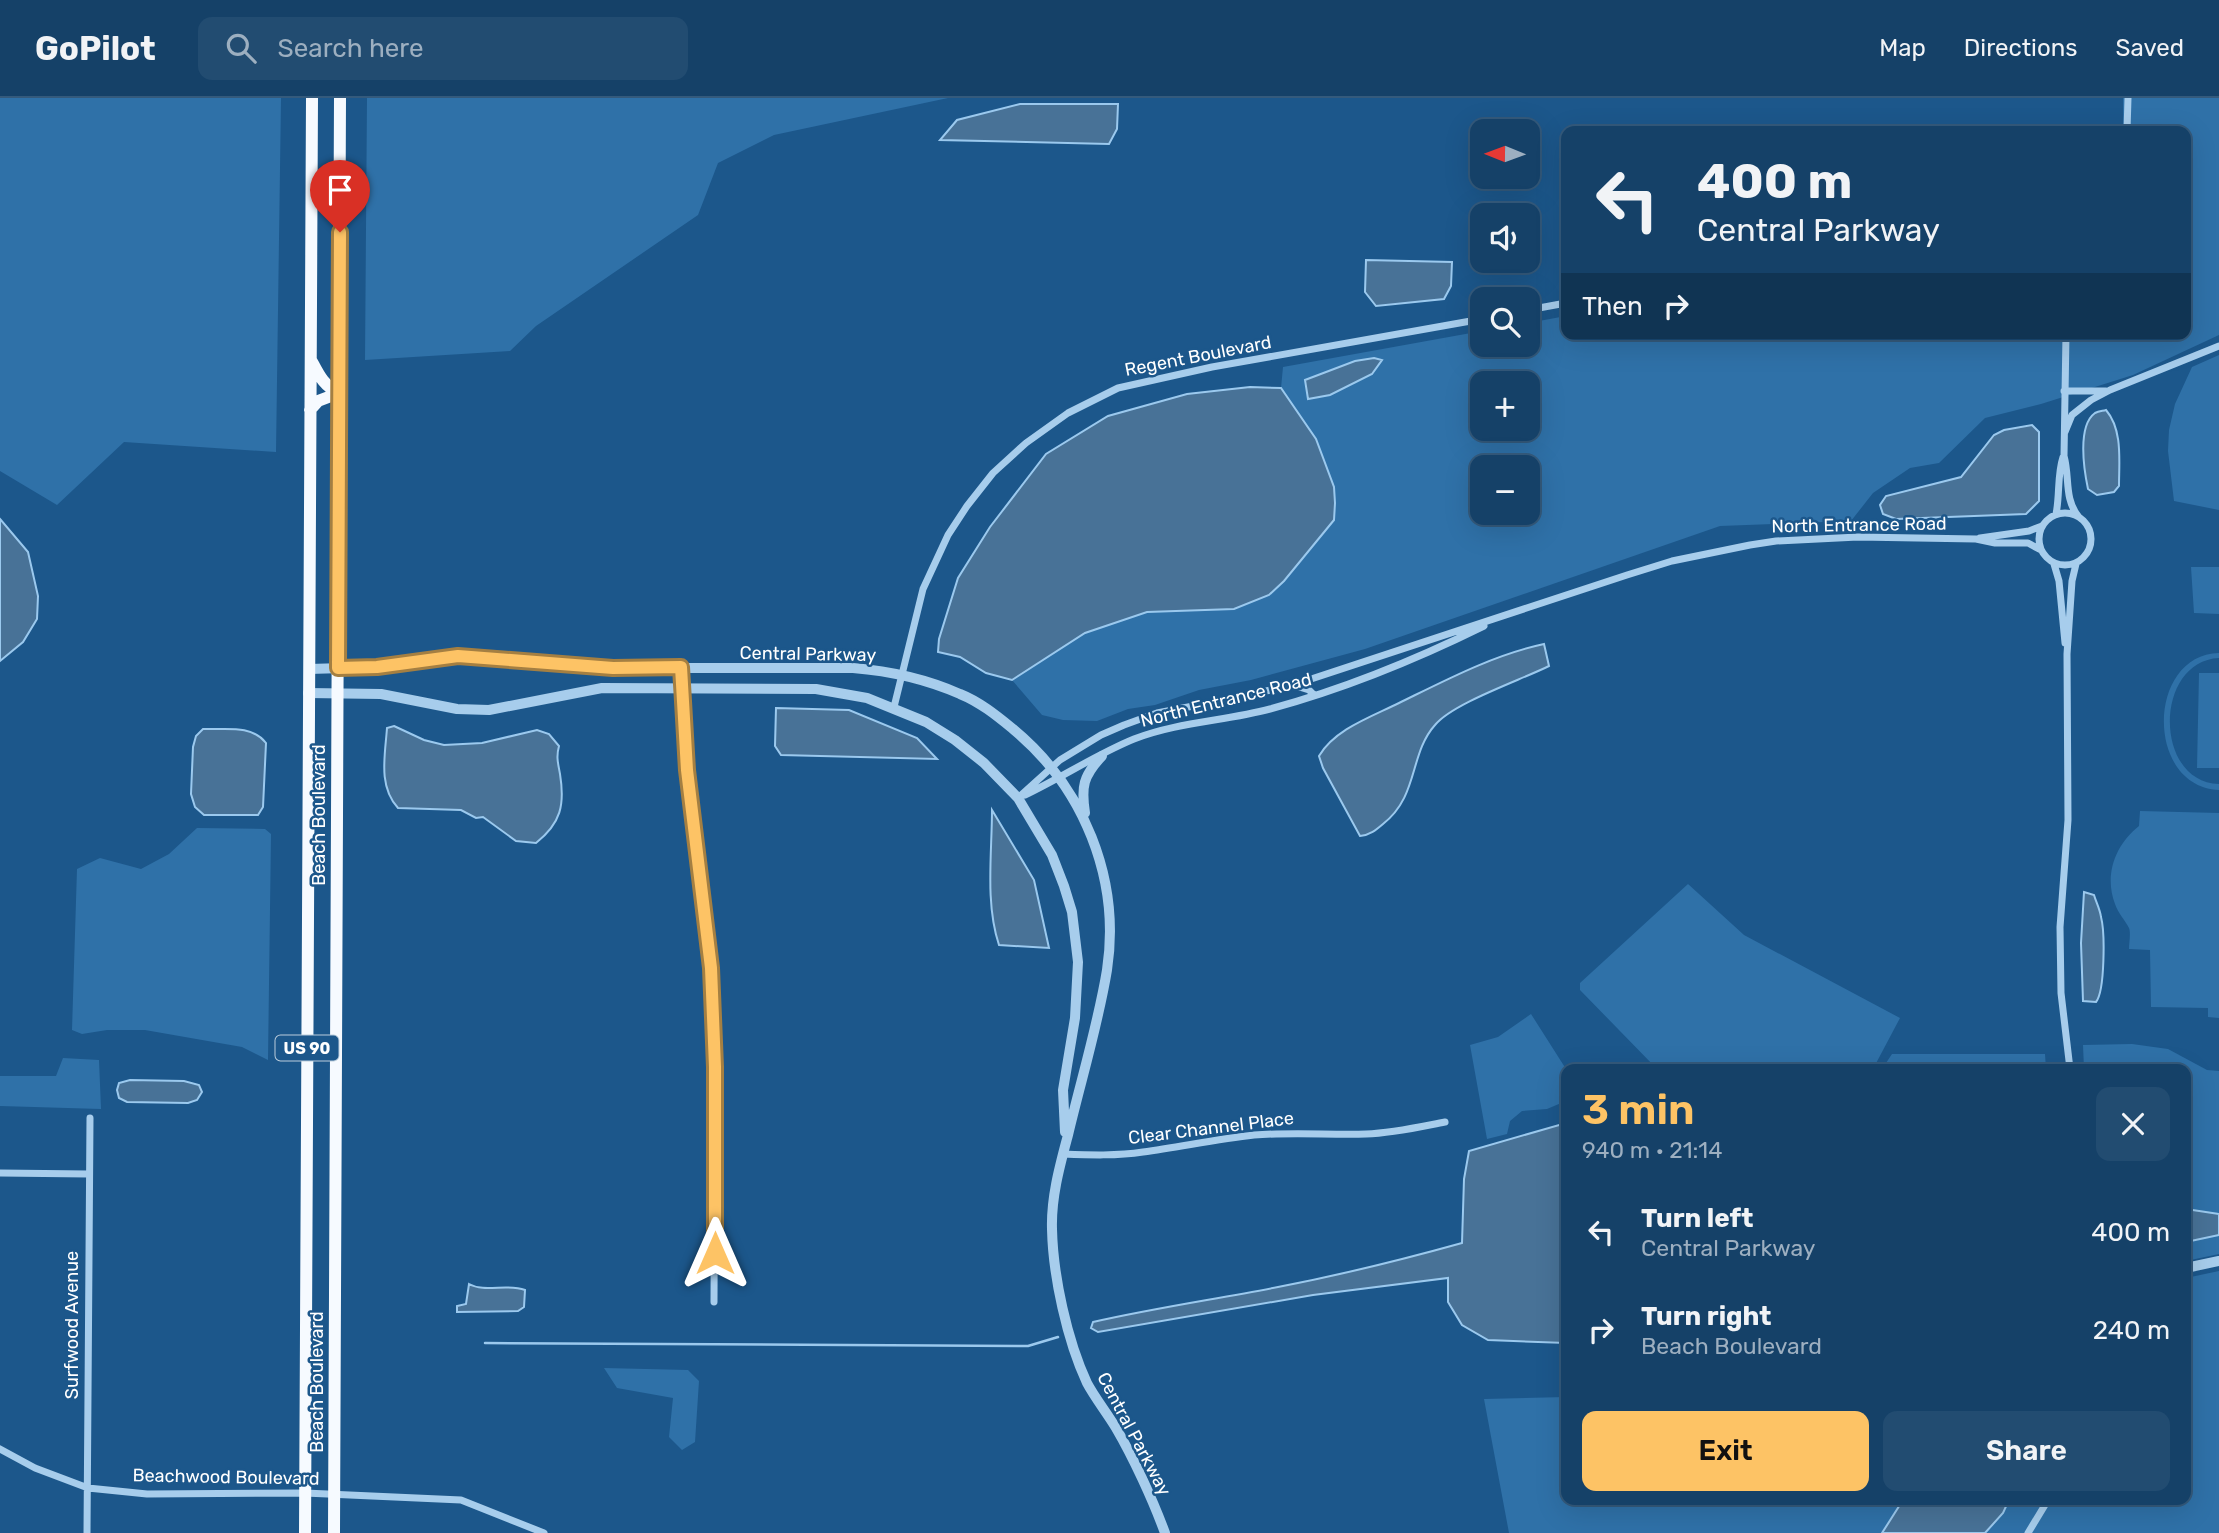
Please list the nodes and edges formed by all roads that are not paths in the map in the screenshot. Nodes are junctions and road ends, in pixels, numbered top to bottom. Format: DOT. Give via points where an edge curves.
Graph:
graph roads {
  1 [pos="312,98"];
  2 [pos="340,98"];
  3 [pos="2128,98"];
  4 [pos="2127,126"];
  5 [pos="1561,304"];
  6 [pos="1540,308"];
  7 [pos="1470,321"];
  8 [pos="2066,340"];
  9 [pos="2219,346"];
  10 [pos="310,356"];
  11 [pos="2110,390"];
  12 [pos="2064,391"];
  13 [pos="339,393"];
  14 [pos="310,410"];
  15 [pos="2064,435"];
  16 [pos="2064,456"];
  17 [pos="2056,514"];
  18 [pos="2078,516"];
  19 [pos="2042,526"];
  20 [pos="1976,539"];
  21 [pos="2041,550"];
  22 [pos="2054,564"];
  23 [pos="2076,564"];
  24 [pos="1501,618"];
  25 [pos="2067,654"];
  26 [pos="681,667"];
  27 [pos="338,668"];
  28 [pos="309,669"];
  29 [pos="902,674"];
  30 [pos="1292,685"];
  31 [pos="682,688"];
  32 [pos="337,692"];
  33 [pos="309,693"];
  34 [pos="1314,695"];
  35 [pos="894,707"];
  36 [pos="1102,756"];
  37 [pos="1052,766"];
  38 [pos="1060,778"];
  39 [pos="1018,798"];
  40 [pos="1086,821"];
  41 [pos="2069,1064"];
  42 [pos="90,1118"];
  43 [pos="1445,1122"];
  44 [pos="1065,1149"];
  45 [pos="0,1173"];
  46 [pos="88,1174"];
  47 [pos="2219,1261"];
  48 [pos="2191,1267"];
  49 [pos="714,1302"];
  50 [pos="0,1449"];
  51 [pos="88,1488"];
  52 [pos="305,1493"];
  53 [pos="334,1495"];
  54 [pos="2045,1505"];
  55 [pos="87,1533"];
  56 [pos="305,1533"];
  57 [pos="334,1533"];
  58 [pos="544,1533"];
  59 [pos="1165,1533"];
  60 [pos="2028,1533"];
  1 -- 10 [label="highway, US 90"];
  2 -- 13 [label="highway, Beach Boulevard / US 90"];
  3 -- 4 [label="street"];
  5 -- 6 [label="street"];
  7 -- 29 [label="street, Regent Boulevard" via="1118,388 1068,413 993,473 948,535 922,589"];
  8 -- 12 [label="street"];
  9 -- 11 [label="street"];
  10 -- 13 [label="highway" via="321,380"];
  10 -- 14 [label="highway, US 90"];
  11 -- 12 [label="street"];
  11 -- 15 [label="street" via="2078,409"];
  12 -- 15 [label="street"];
  13 -- 14 [label="highway" via="318,401"];
  13 -- 27 [label="highway, Beach Boulevard / US 90"];
  14 -- 28 [label="highway, US 90"];
  15 -- 16 [label="street"];
  16 -- 17 [label="street"];
  16 -- 18 [label="street" via="2068,499"];
  17 -- 18 [label="street"];
  17 -- 19 [label="street"];
  18 -- 23 [label="street" via="2092,539 2088,553"];
  19 -- 20 [label="street"];
  19 -- 21 [label="street"];
  20 -- 21 [label="street" via="2028,543"];
  20 -- 24 [label="street, North Entrance Road" via="1858,537 1750,545 1672,561"];
  21 -- 22 [label="street"];
  22 -- 23 [label="street"];
  22 -- 25 [label="street"];
  23 -- 25 [label="street"];
  24 -- 30 [label="street, North Entrance Road"];
  24 -- 34 [label="street, North Entrance Road" via="1421,655"];
  25 -- 41 [label="street" via="2068,820 2060,961"];
  26 -- 27 [label="street, Central Parkway" via="613,668 458,656"];
  26 -- 29 [label="street, Central Parkway" via="853,668"];
  26 -- 31 [label="street"];
  27 -- 28 [label="street, Central Parkway"];
  27 -- 32 [label="highway, Beach Boulevard / US 90"];
  28 -- 33 [label="highway, US 90"];
  29 -- 35 [label="street, Regent Boulevard"];
  29 -- 37 [label="street, Central Parkway" via="962,695 993,712"];
  30 -- 34 [label="street"];
  30 -- 37 [label="street, North Entrance Road" via="1157,713 1101,735"];
  31 -- 32 [label="street, Central Parkway" via="602,688 489,710"];
  31 -- 35 [label="street, Central Parkway" via="816,689"];
  31 -- 49 [label="street" via="711,978"];
  32 -- 33 [label="street, Central Parkway"];
  32 -- 53 [label="highway, Beach Boulevard / US 90"];
  33 -- 52 [label="highway, US 90"];
  34 -- 36 [label="street, North Entrance Road" via="1159,731"];
  35 -- 39 [label="street, Central Parkway" via="955,740"];
  36 -- 38 [label="street, North Entrance Road"];
  36 -- 40 [label="street" via="1084,782"];
  37 -- 38 [label="street, Central Parkway"];
  37 -- 39 [label="street, North Entrance Road"];
  38 -- 39 [label="street, North Entrance Road"];
  38 -- 40 [label="street, Central Parkway"];
  39 -- 44 [label="street, Central Parkway" via="1052,855 1076,936 1077,998 1063,1090"];
  40 -- 44 [label="street, Central Parkway" via="1105,883 1110,921 1107,968"];
  42 -- 46 [label="street, Surfwood Avenue"];
  43 -- 44 [label="street, Clear Channel Place" via="1367,1134 1257,1135 1105,1156"];
  44 -- 59 [label="street, Central Parkway" via="1052,1227 1063,1312 1087,1383 1117,1430"];
  45 -- 46 [label="street"];
  46 -- 51 [label="street, Surfwood Avenue"];
  47 -- 48 [label="street"];
  50 -- 51 [label="street, Beachwood Boulevard"];
  51 -- 52 [label="street, Beachwood Boulevard" via="147,1494"];
  51 -- 55 [label="street, Surfwood Avenue"];
  52 -- 53 [label="street, Beachwood Boulevard"];
  52 -- 56 [label="highway, US 90"];
  53 -- 57 [label="highway, Beach Boulevard / US 90"];
  53 -- 58 [label="street, Beachwood Boulevard" via="461,1500"];
  54 -- 60 [label="street"];
}
